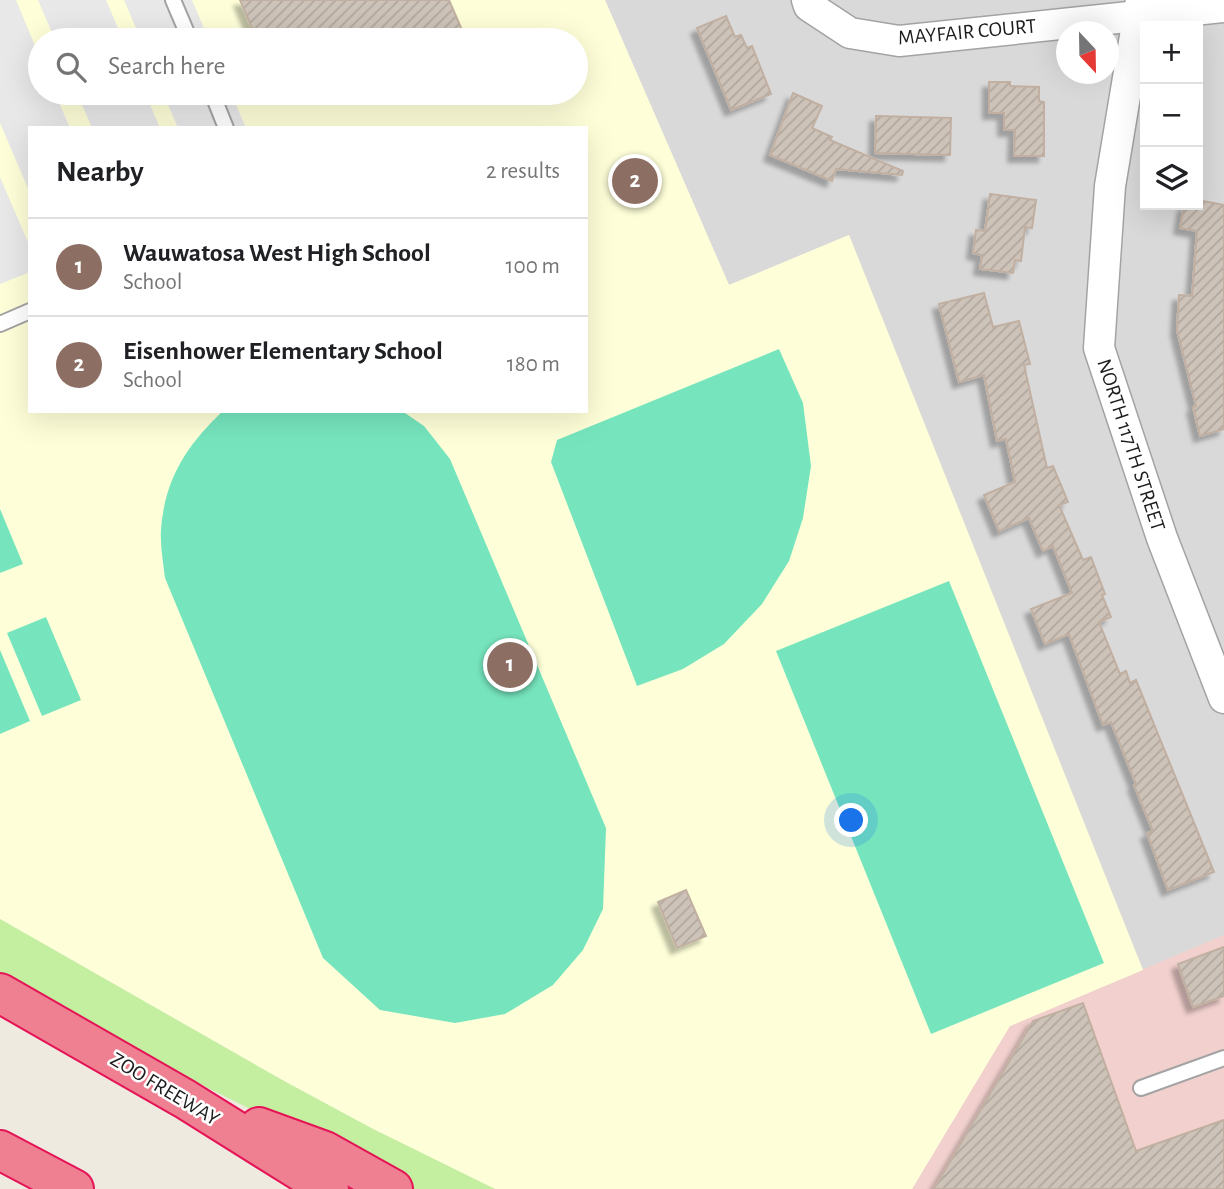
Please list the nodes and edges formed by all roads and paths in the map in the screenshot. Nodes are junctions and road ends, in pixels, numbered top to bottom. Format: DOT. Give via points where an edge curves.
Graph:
graph roads {
  1 [pos="173,0"];
  2 [pos="807,0"];
  3 [pos="1224,7"];
  4 [pos="1140,8"];
  5 [pos="185,28"];
  6 [pos="217,105"];
  7 [pos="225,126"];
  8 [pos="28,312"];
  9 [pos="0,324"];
  10 [pos="1224,698"];
  11 [pos="0,993"];
  12 [pos="1224,1058"];
  13 [pos="1141,1088"];
  14 [pos="185,1099"];
  15 [pos="0,1150"];
  16 [pos="74,1189"];
  17 [pos="329,1189"];
  18 [pos="393,1189"];
  1 -- 5 [label="lane"];
  2 -- 4 [label="street, MAYFAIR COURT" via="809,6 850,33 900,41"];
  3 -- 4 [label="street, MAYFAIR COURT"];
  4 -- 10 [label="street, NORTH 117TH STREET" via="1111,186 1100,348 1162,538"];
  6 -- 7 [label="lane"];
  8 -- 9 [label="lane"];
  11 -- 14 [label="highway, ZOO FREEWAY"];
  12 -- 13 [label="lane"];
  14 -- 17 [label="highway, ZOO FREEWAY"];
  14 -- 18 [label="highway" via="325,1151"];
  15 -- 16 [label="highway"];
}
